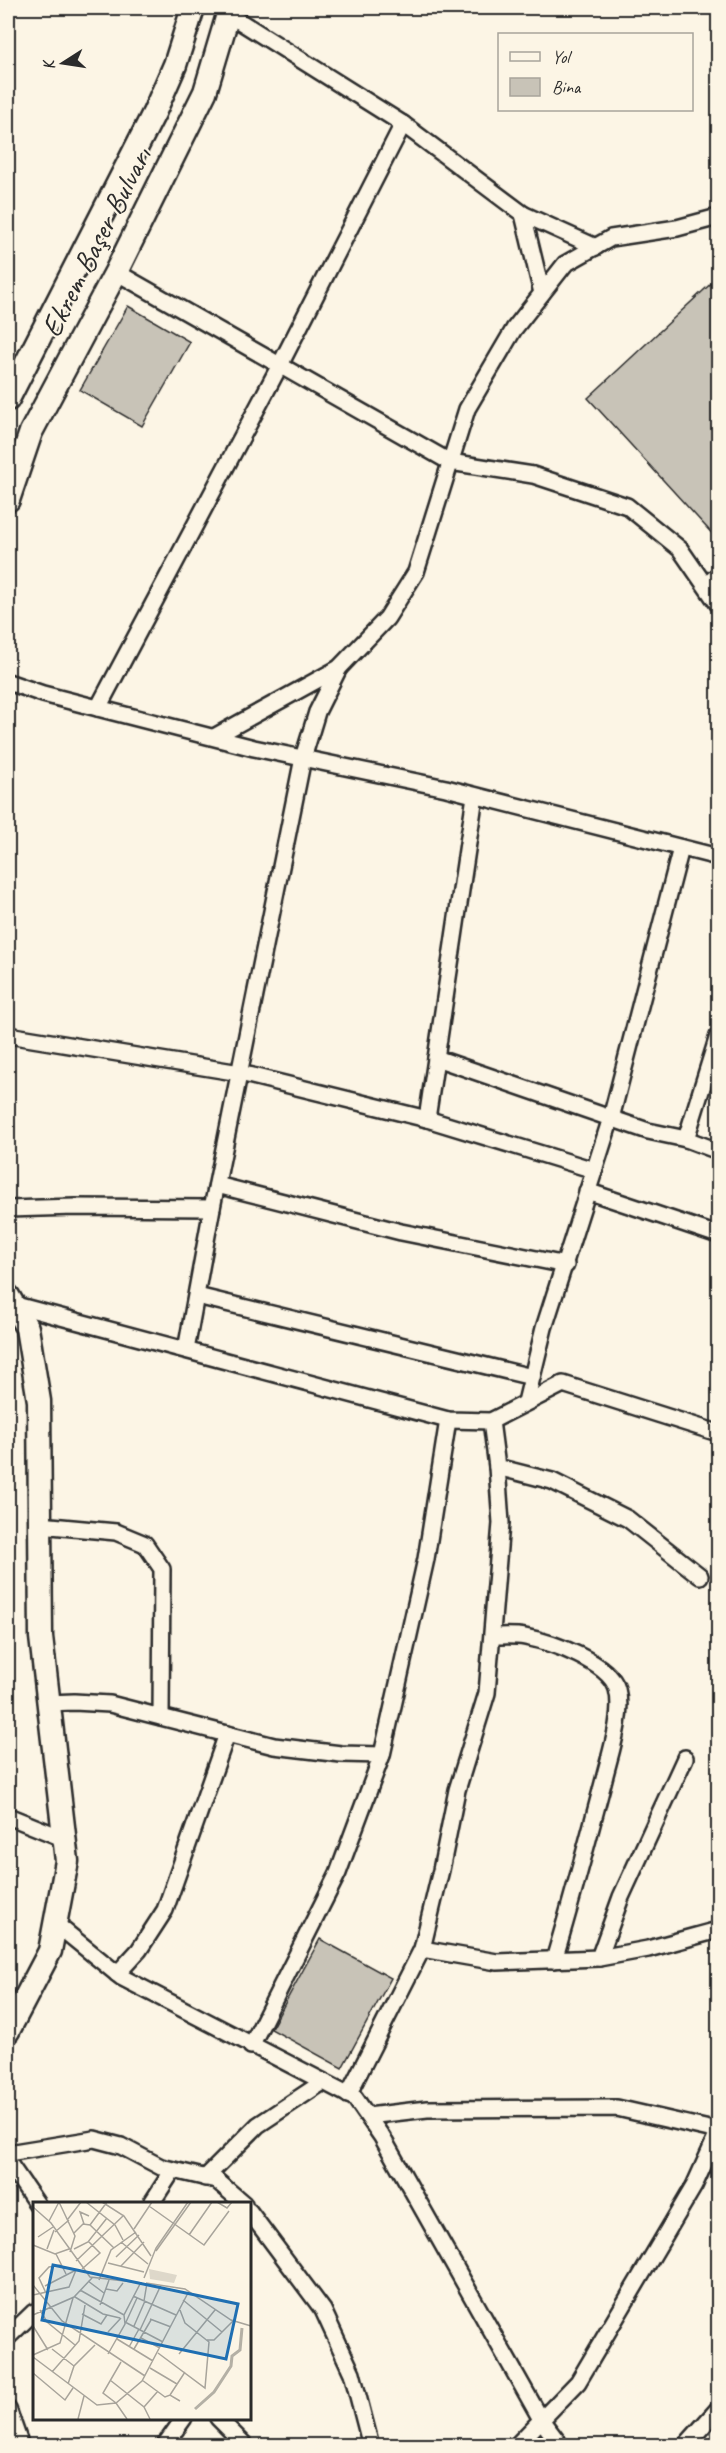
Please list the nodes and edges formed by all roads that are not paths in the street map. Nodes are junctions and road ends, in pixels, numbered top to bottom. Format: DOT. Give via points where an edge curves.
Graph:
graph roads {
  1 [pos="193,8"];
  2 [pos="229,11"];
  3 [pos="403,124"];
  4 [pos="523,214"];
  5 [pos="718,218"];
  6 [pos="596,247"];
  7 [pos="116,272"];
  8 [pos="542,293"];
  9 [pos="280,365"];
  10 [pos="8,399"];
  11 [pos="450,462"];
  12 [pos="8,500"];
  13 [pos="712,580"];
  14 [pos="718,603"];
  15 [pos="339,668"];
  16 [pos="8,682"];
  17 [pos="98,708"];
  18 [pos="214,737"];
  19 [pos="303,758"];
  20 [pos="476,796"];
  21 [pos="681,848"];
  22 [pos="718,857"];
  23 [pos="8,1035"];
  24 [pos="718,1036"];
  25 [pos="436,1058"];
  26 [pos="240,1073"];
  27 [pos="611,1118"];
  28 [pos="427,1119"];
  29 [pos="686,1139"];
  30 [pos="718,1151"];
  31 [pos="594,1170"];
  32 [pos="217,1185"];
  33 [pos="587,1191"];
  34 [pos="212,1208"];
  35 [pos="8,1209"];
  36 [pos="718,1235"];
  37 [pos="566,1265"];
  38 [pos="196,1296"];
  39 [pos="10,1300"];
  40 [pos="186,1350"];
  41 [pos="532,1377"];
  42 [pos="526,1402"];
  43 [pos="448,1420"];
  44 [pos="491,1421"];
  45 [pos="718,1433"];
  46 [pos="497,1467"];
  47 [pos="40,1525"];
  48 [pos="700,1576"];
  49 [pos="493,1636"];
  50 [pos="48,1703"];
  51 [pos="160,1717"];
  52 [pos="227,1734"];
  53 [pos="382,1755"];
  54 [pos="685,1758"];
  55 [pos="8,1816"];
  56 [pos="65,1839"];
  57 [pos="56,1924"];
  58 [pos="718,1930"];
  59 [pos="422,1949"];
  60 [pos="599,1958"];
  61 [pos="554,1960"];
  62 [pos="117,1974"];
  63 [pos="8,2031"];
  64 [pos="250,2046"];
  65 [pos="323,2082"];
  66 [pos="348,2095"];
  67 [pos="368,2116"];
  68 [pos="718,2132"];
  69 [pos="8,2154"];
  70 [pos="8,2162"];
  71 [pos="173,2170"];
  72 [pos="205,2178"];
  73 [pos="36,2202"];
  74 [pos="152,2202"];
  75 [pos="242,2202"];
  76 [pos="250,2212"];
  77 [pos="33,2313"];
  78 [pos="8,2337"];
  79 [pos="8,2409"];
  80 [pos="718,2409"];
  81 [pos="183,2420"];
  82 [pos="220,2420"];
  83 [pos="542,2421"];
  84 [pos="21,2445"];
  85 [pos="164,2445"];
  86 [pos="246,2445"];
  87 [pos="371,2445"];
  88 [pos="516,2445"];
  89 [pos="561,2445"];
  90 [pos="685,2445"];
  1 -- 10 [label="main road, Ekrem Başer Bulvarı" via="154,113"];
  2 -- 3 [label="street"];
  2 -- 7 [label="main road, Ekrem Başer Bulvarı" via="205,92"];
  3 -- 4 [label="street"];
  3 -- 9 [label="street"];
  4 -- 6 [label="street"];
  4 -- 8 [label="street"];
  5 -- 6 [label="street" via="611,238"];
  6 -- 8 [label="street" via="565,264"];
  7 -- 9 [label="street"];
  7 -- 12 [label="main road, Ekrem Başer Bulvarı" via="31,432"];
  8 -- 11 [label="street" via="514,329 467,409"];
  9 -- 11 [label="street"];
  9 -- 17 [label="street"];
  11 -- 13 [label="street" via="533,475 627,506"];
  11 -- 15 [label="street" via="416,572 387,618"];
  13 -- 14 [label="street"];
  15 -- 18 [label="street"];
  15 -- 19 [label="street" via="317,712"];
  16 -- 17 [label="street"];
  17 -- 18 [label="street"];
  18 -- 19 [label="street"];
  19 -- 20 [label="street"];
  19 -- 26 [label="street"];
  20 -- 21 [label="street"];
  20 -- 25 [label="street"];
  21 -- 22 [label="street"];
  21 -- 27 [label="street"];
  23 -- 26 [label="street"];
  24 -- 29 [label="street"];
  25 -- 27 [label="street"];
  25 -- 28 [label="street"];
  26 -- 28 [label="street"];
  26 -- 32 [label="street"];
  27 -- 29 [label="street"];
  27 -- 31 [label="street"];
  28 -- 31 [label="street"];
  29 -- 30 [label="street"];
  31 -- 33 [label="street"];
  32 -- 34 [label="street"];
  32 -- 37 [label="street" via="401,1232"];
  33 -- 36 [label="street"];
  33 -- 37 [label="street"];
  34 -- 35 [label="street"];
  34 -- 38 [label="street"];
  37 -- 41 [label="street"];
  38 -- 40 [label="street"];
  38 -- 41 [label="street"];
  39 -- 40 [label="street"];
  39 -- 47 [label="main road" via="27,1328 39,1401"];
  40 -- 43 [label="street"];
  41 -- 42 [label="street"];
  42 -- 44 [label="street"];
  42 -- 45 [label="street" via="563,1384"];
  43 -- 44 [label="street"];
  43 -- 53 [label="street" via="426,1559"];
  44 -- 46 [label="street"];
  46 -- 48 [label="street" via="552,1481 628,1519"];
  46 -- 49 [label="street" via="501,1523"];
  47 -- 50 [label="main road" via="41,1637"];
  47 -- 51 [label="street" via="116,1532 145,1544 162,1569"];
  49 -- 59 [label="street" via="487,1693 457,1790"];
  49 -- 61 [label="street" via="524,1636 573,1652 605,1670 617,1688 620,1707 609,1758"];
  50 -- 51 [label="street" via="110,1704"];
  50 -- 56 [label="main road"];
  51 -- 52 [label="street"];
  52 -- 53 [label="street" via="274,1746"];
  52 -- 62 [label="street" via="165,1910 139,1950"];
  53 -- 64 [label="street" via="338,1873"];
  54 -- 60 [label="street" via="621,1897"];
  55 -- 56 [label="street"];
  56 -- 57 [label="main road" via="67,1861"];
  57 -- 62 [label="street"];
  57 -- 63 [label="main road" via="50,1951"];
  58 -- 60 [label="street"];
  59 -- 61 [label="street" via="497,1962"];
  59 -- 66 [label="street"];
  60 -- 61 [label="street"];
  62 -- 64 [label="street"];
  64 -- 65 [label="street"];
  65 -- 66 [label="street"];
  65 -- 72 [label="street" via="258,2125"];
  66 -- 67 [label="street"];
  67 -- 68 [label="street" via="427,2109 617,2108"];
  67 -- 83 [label="street"];
  68 -- 83 [label="street" via="694,2186 578,2382"];
  69 -- 71 [label="street" via="94,2139 122,2146"];
  70 -- 73 [label="street"];
  71 -- 72 [label="street"];
  71 -- 74 [label="street"];
  72 -- 75 [label="street" via="216,2180"];
  76 -- 87 [label="street" via="322,2310 352,2373"];
  77 -- 78 [label="street"];
  79 -- 84 [label="street"];
  80 -- 90 [label="street"];
  81 -- 85 [label="street"];
  82 -- 86 [label="street"];
  83 -- 88 [label="street"];
  83 -- 89 [label="street"];
}
